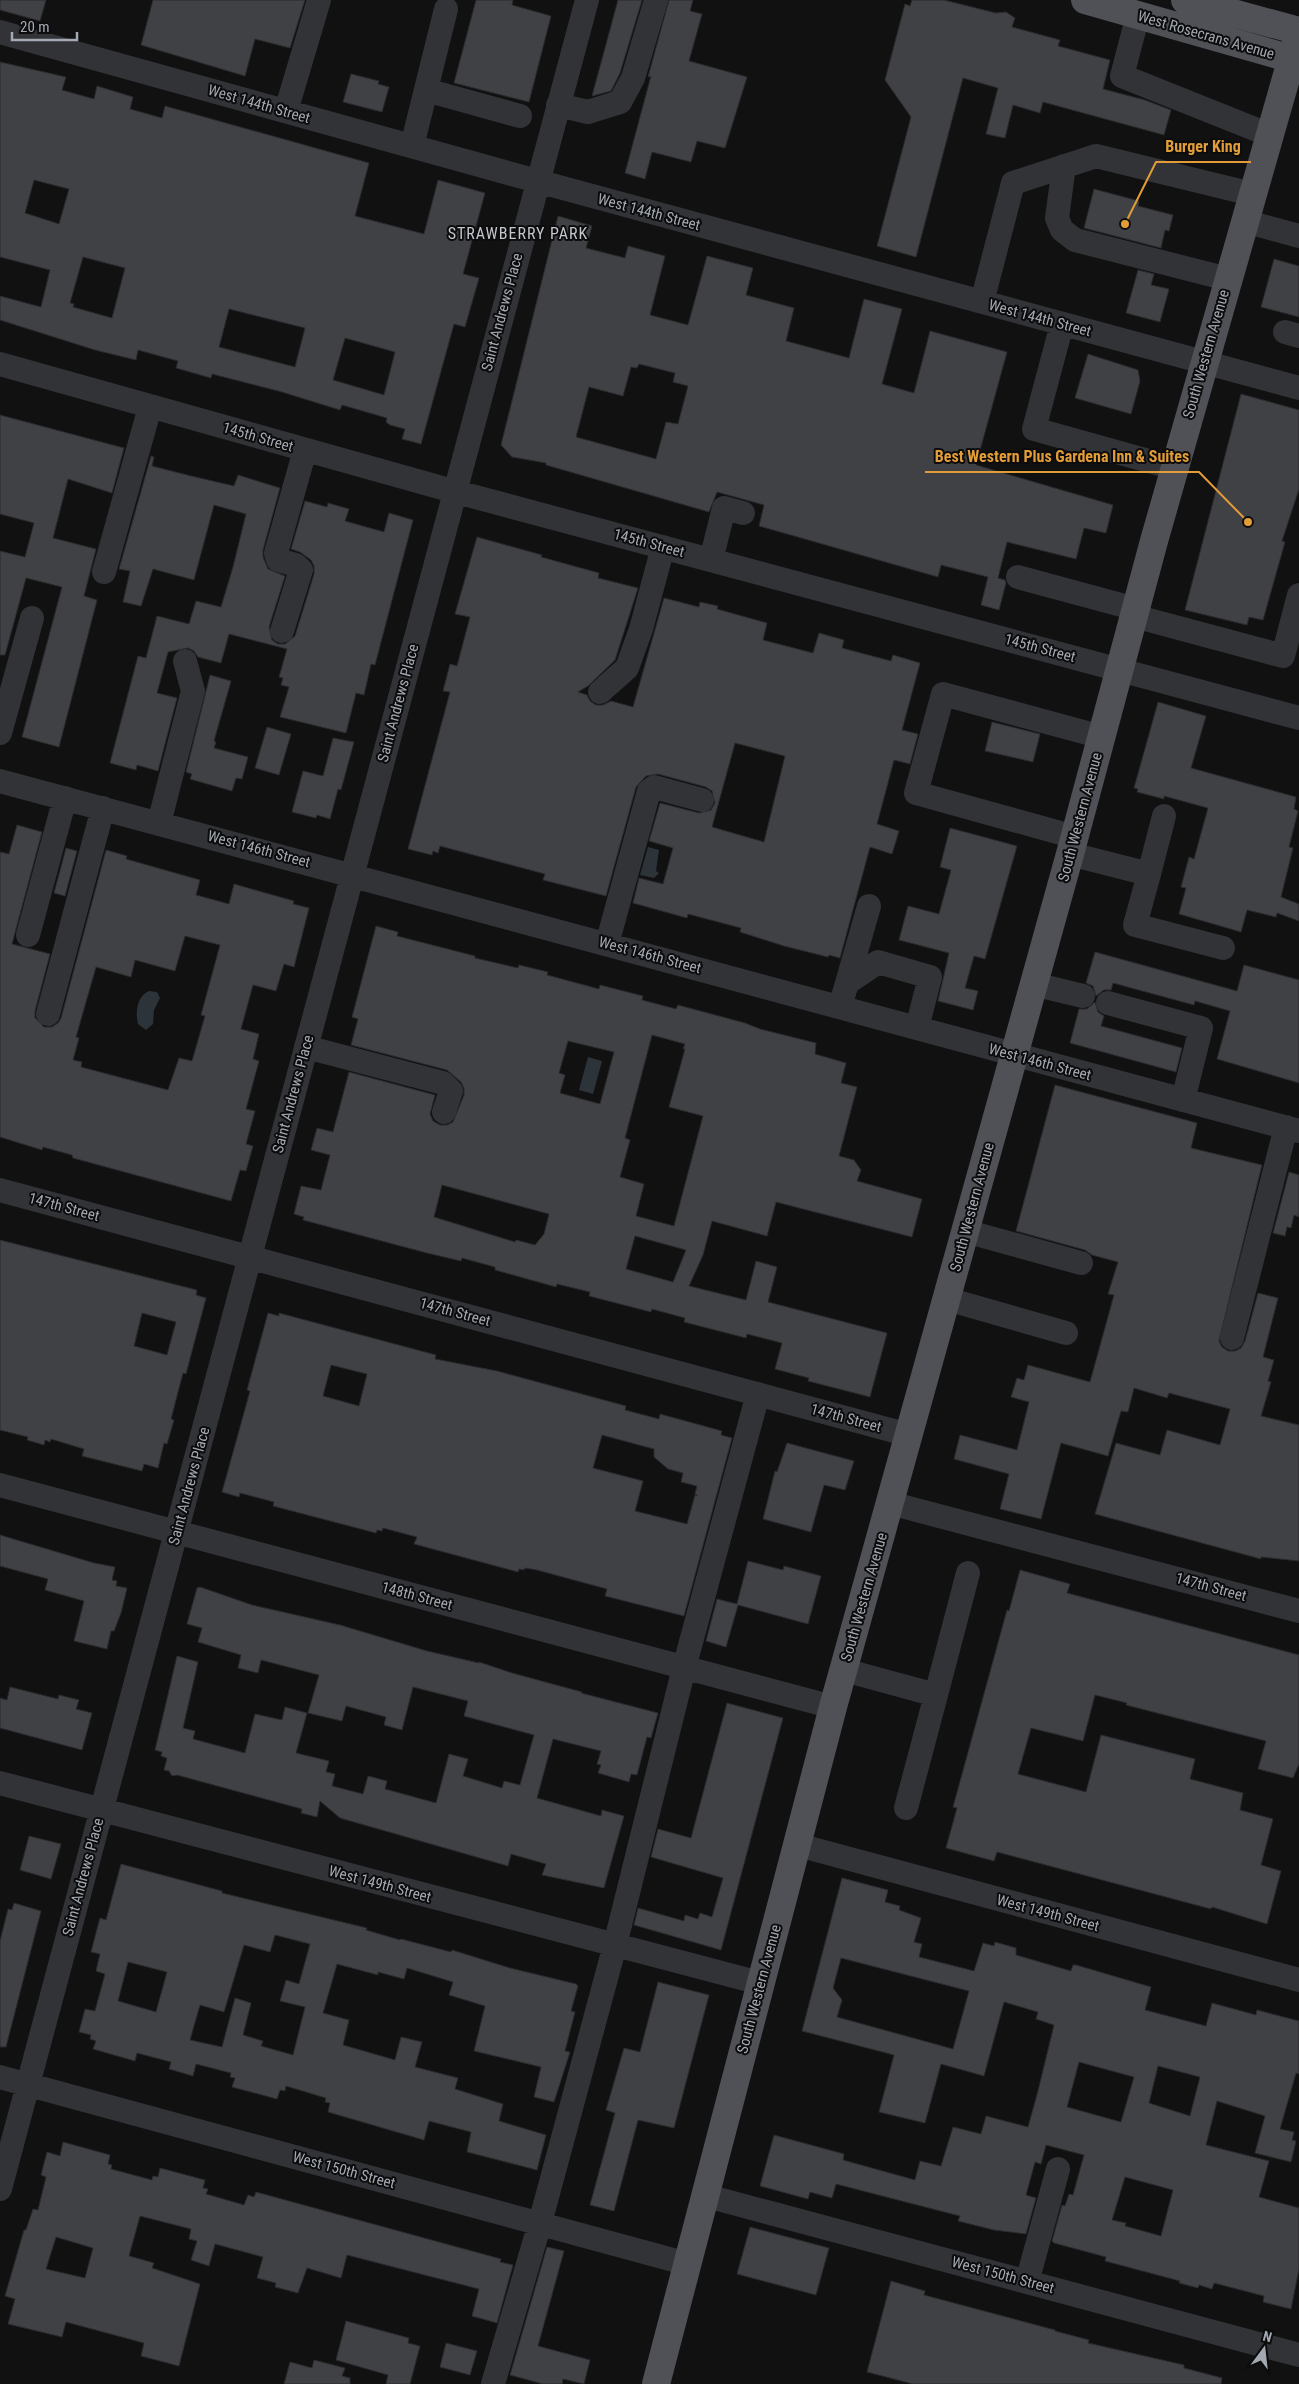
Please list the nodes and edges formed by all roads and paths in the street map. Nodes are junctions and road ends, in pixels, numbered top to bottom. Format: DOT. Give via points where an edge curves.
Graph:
graph roads {
  1 [pos="319,0"];
  2 [pos="587,0"];
  3 [pos="656,0"];
  4 [pos="1085,0"];
  5 [pos="1185,0"];
  6 [pos="446,9"];
  7 [pos="1138,15"];
  8 [pos="0,32"];
  9 [pos="1297,46"];
  10 [pos="426,90"];
  11 [pos="558,105"];
  12 [pos="286,112"];
  13 [pos="520,116"];
  14 [pos="1270,135"];
  15 [pos="412,146"];
  16 [pos="1064,166"];
  17 [pos="537,181"];
  18 [pos="1252,194"];
  19 [pos="1244,221"];
  20 [pos="1297,228"];
  21 [pos="1228,279"];
  22 [pos="982,302"];
  23 [pos="1062,324"];
  24 [pos="1204,362"];
  25 [pos="0,364"];
  26 [pos="1299,388"];
  27 [pos="150,407"];
  28 [pos="305,450"];
  29 [pos="1174,468"];
  30 [pos="453,491"];
  31 [pos="743,513"];
  32 [pos="663,547"];
  33 [pos="712,560"];
  34 [pos="104,572"];
  35 [pos="1018,577"];
  36 [pos="1299,595"];
  37 [pos="1135,613"];
  38 [pos="32,618"];
  39 [pos="282,631"];
  40 [pos="185,661"];
  41 [pos="1120,669"];
  42 [pos="600,692"];
  43 [pos="1299,718"];
  44 [pos="0,733"];
  45 [pos="1102,737"];
  46 [pos="0,781"];
  47 [pos="65,798"];
  48 [pos="702,800"];
  49 [pos="103,808"];
  50 [pos="1164,816"];
  51 [pos="159,823"];
  52 [pos="1072,846"];
  53 [pos="353,874"];
  54 [pos="1148,874"];
  55 [pos="869,906"];
  56 [pos="28,935"];
  57 [pos="608,944"];
  58 [pos="1222,948"];
  59 [pos="847,983"];
  60 [pos="1034,984"];
  61 [pos="1083,996"];
  62 [pos="1108,1003"];
  63 [pos="840,1007"];
  64 [pos="48,1014"];
  65 [pos="917,1028"];
  66 [pos="306,1046"];
  67 [pos="1013,1054"];
  68 [pos="1183,1100"];
  69 [pos="444,1112"];
  70 [pos="1293,1129"];
  71 [pos="0,1190"];
  72 [pos="965,1231"];
  73 [pos="249,1256"];
  74 [pos="1081,1263"];
  75 [pos="947,1299"];
  76 [pos="1066,1333"];
  77 [pos="1232,1338"];
  78 [pos="758,1394"];
  79 [pos="909,1435"];
  80 [pos="0,1486"];
  81 [pos="890,1503"];
  82 [pos="177,1532"];
  83 [pos="968,1573"];
  84 [pos="1298,1605"];
  85 [pos="684,1668"];
  86 [pos="844,1670"];
  87 [pos="936,1694"];
  88 [pos="833,1707"];
  89 [pos="0,1783"];
  90 [pos="906,1808"];
  91 [pos="100,1810"];
  92 [pos="798,1846"];
  93 [pos="615,1945"];
  94 [pos="1299,1980"];
  95 [pos="760,1983"];
  96 [pos="0,2077"];
  97 [pos="29,2084"];
  98 [pos="1058,2170"];
  99 [pos="0,2189"];
  100 [pos="707,2196"];
  101 [pos="540,2223"];
  102 [pos="688,2264"];
  103 [pos="1027,2282"];
  104 [pos="1299,2355"];
  105 [pos="493,2384"];
  106 [pos="656,2384"];
  1 -- 12 [label="street"];
  2 -- 11 [label="street, Saint Andrews Place"];
  3 -- 11 [label="street" via="633,78 620,102 588,112"];
  4 -- 7 [label="main road, West Rosecrans Avenue"];
  5 -- 9 [label="main road, West Rosecrans Avenue"];
  6 -- 10 [label="street"];
  7 -- 9 [label="main road, West Rosecrans Avenue"];
  7 -- 14 [label="street" via="1122,76"];
  8 -- 12 [label="street, West 144th Street"];
  9 -- 14 [label="main road, South Western Avenue"];
  10 -- 13 [label="street"];
  10 -- 15 [label="street"];
  11 -- 17 [label="street, Saint Andrews Place"];
  12 -- 15 [label="street, West 144th Street"];
  14 -- 18 [label="main road, South Western Avenue"];
  15 -- 17 [label="street, West 144th Street"];
  16 -- 18 [label="street" via="1096,156"];
  16 -- 21 [label="street" via="1057,218 1062,230 1075,240"];
  16 -- 22 [label="street" via="1013,183"];
  17 -- 22 [label="street, West 144th Street"];
  17 -- 30 [label="street, Saint Andrews Place"];
  18 -- 19 [label="main road, South Western Avenue"];
  19 -- 20 [label="street"];
  19 -- 21 [label="main road, South Western Avenue"];
  21 -- 24 [label="main road, South Western Avenue"];
  22 -- 23 [label="street, West 144th Street"];
  23 -- 24 [label="street, West 144th Street"];
  23 -- 29 [label="street" via="1034,429"];
  24 -- 26 [label="street, West 144th Street"];
  24 -- 29 [label="main road, South Western Avenue"];
  25 -- 27 [label="street, 145th Street"];
  27 -- 28 [label="street, 145th Street"];
  27 -- 34 [label="street"];
  28 -- 30 [label="street, 145th Street"];
  28 -- 39 [label="street" via="276,553 278,560 296,565 301,570"];
  29 -- 37 [label="main road, South Western Avenue"];
  30 -- 32 [label="street, 145th Street"];
  30 -- 53 [label="street, Saint Andrews Place"];
  31 -- 33 [label="street" via="724,508"];
  32 -- 33 [label="street, 145th Street"];
  32 -- 42 [label="street" via="627,668"];
  33 -- 41 [label="street, 145th Street"];
  35 -- 37 [label="street"];
  36 -- 37 [label="street" via="1282,656"];
  37 -- 41 [label="main road, South Western Avenue"];
  38 -- 44 [label="street"];
  40 -- 51 [label="street" via="193,692"];
  41 -- 43 [label="street, 145th Street"];
  41 -- 45 [label="main road, South Western Avenue"];
  45 -- 52 [label="main road, South Western Avenue"];
  45 -- 52 [label="street" via="943,694 916,793"];
  46 -- 47 [label="street, West 146th Street"];
  47 -- 49 [label="street, West 146th Street"];
  47 -- 56 [label="street"];
  48 -- 57 [label="street" via="654,787 649,792"];
  49 -- 51 [label="street, West 146th Street"];
  49 -- 64 [label="street"];
  50 -- 54 [label="street"];
  51 -- 53 [label="street, West 146th Street"];
  52 -- 54 [label="street"];
  52 -- 60 [label="main road, South Western Avenue"];
  53 -- 57 [label="street, West 146th Street"];
  53 -- 66 [label="street, Saint Andrews Place"];
  54 -- 58 [label="street" via="1134,925"];
  55 -- 59 [label="street"];
  57 -- 63 [label="street, West 146th Street"];
  59 -- 63 [label="street"];
  59 -- 65 [label="street" via="878,962 930,977"];
  60 -- 61 [label="street"];
  60 -- 67 [label="main road, South Western Avenue"];
  62 -- 68 [label="street" via="1201,1028"];
  63 -- 65 [label="street, West 146th Street"];
  65 -- 67 [label="street, West 146th Street"];
  66 -- 69 [label="street" via="443,1083 451,1091"];
  66 -- 73 [label="street, Saint Andrews Place"];
  67 -- 68 [label="street, West 146th Street"];
  67 -- 72 [label="main road, South Western Avenue"];
  68 -- 70 [label="street, West 146th Street"];
  70 -- 77 [label="street"];
  71 -- 73 [label="street, 147th Street"];
  72 -- 74 [label="street"];
  72 -- 75 [label="main road, South Western Avenue"];
  73 -- 78 [label="street, 147th Street"];
  73 -- 82 [label="street, Saint Andrews Place"];
  75 -- 76 [label="street"];
  75 -- 79 [label="main road, South Western Avenue"];
  78 -- 79 [label="street, 147th Street"];
  78 -- 85 [label="street"];
  79 -- 81 [label="main road, South Western Avenue"];
  80 -- 82 [label="street, 148th Street"];
  81 -- 84 [label="street, 147th Street"];
  81 -- 86 [label="main road, South Western Avenue"];
  82 -- 85 [label="street, 148th Street"];
  82 -- 91 [label="street, Saint Andrews Place"];
  83 -- 87 [label="street"];
  85 -- 88 [label="street, 148th Street"];
  85 -- 93 [label="street"];
  86 -- 87 [label="street"];
  86 -- 88 [label="main road, South Western Avenue"];
  87 -- 90 [label="street"];
  88 -- 92 [label="main road, South Western Avenue"];
  89 -- 91 [label="street, West 149th Street"];
  91 -- 93 [label="street, West 149th Street"];
  91 -- 97 [label="street, Saint Andrews Place"];
  92 -- 94 [label="street, West 149th Street"];
  92 -- 95 [label="main road, South Western Avenue"];
  93 -- 95 [label="street, West 149th Street"];
  93 -- 101 [label="street"];
  95 -- 100 [label="main road, South Western Avenue"];
  96 -- 97 [label="street, West 150th Street"];
  97 -- 99 [label="street, Saint Andrews Place"];
  97 -- 101 [label="street, West 150th Street"];
  98 -- 103 [label="street"];
  100 -- 102 [label="main road, South Western Avenue"];
  100 -- 103 [label="street, West 150th Street"];
  101 -- 102 [label="street, West 150th Street"];
  101 -- 105 [label="street"];
  102 -- 106 [label="main road, South Western Avenue"];
  103 -- 104 [label="street, West 150th Street"];
}
